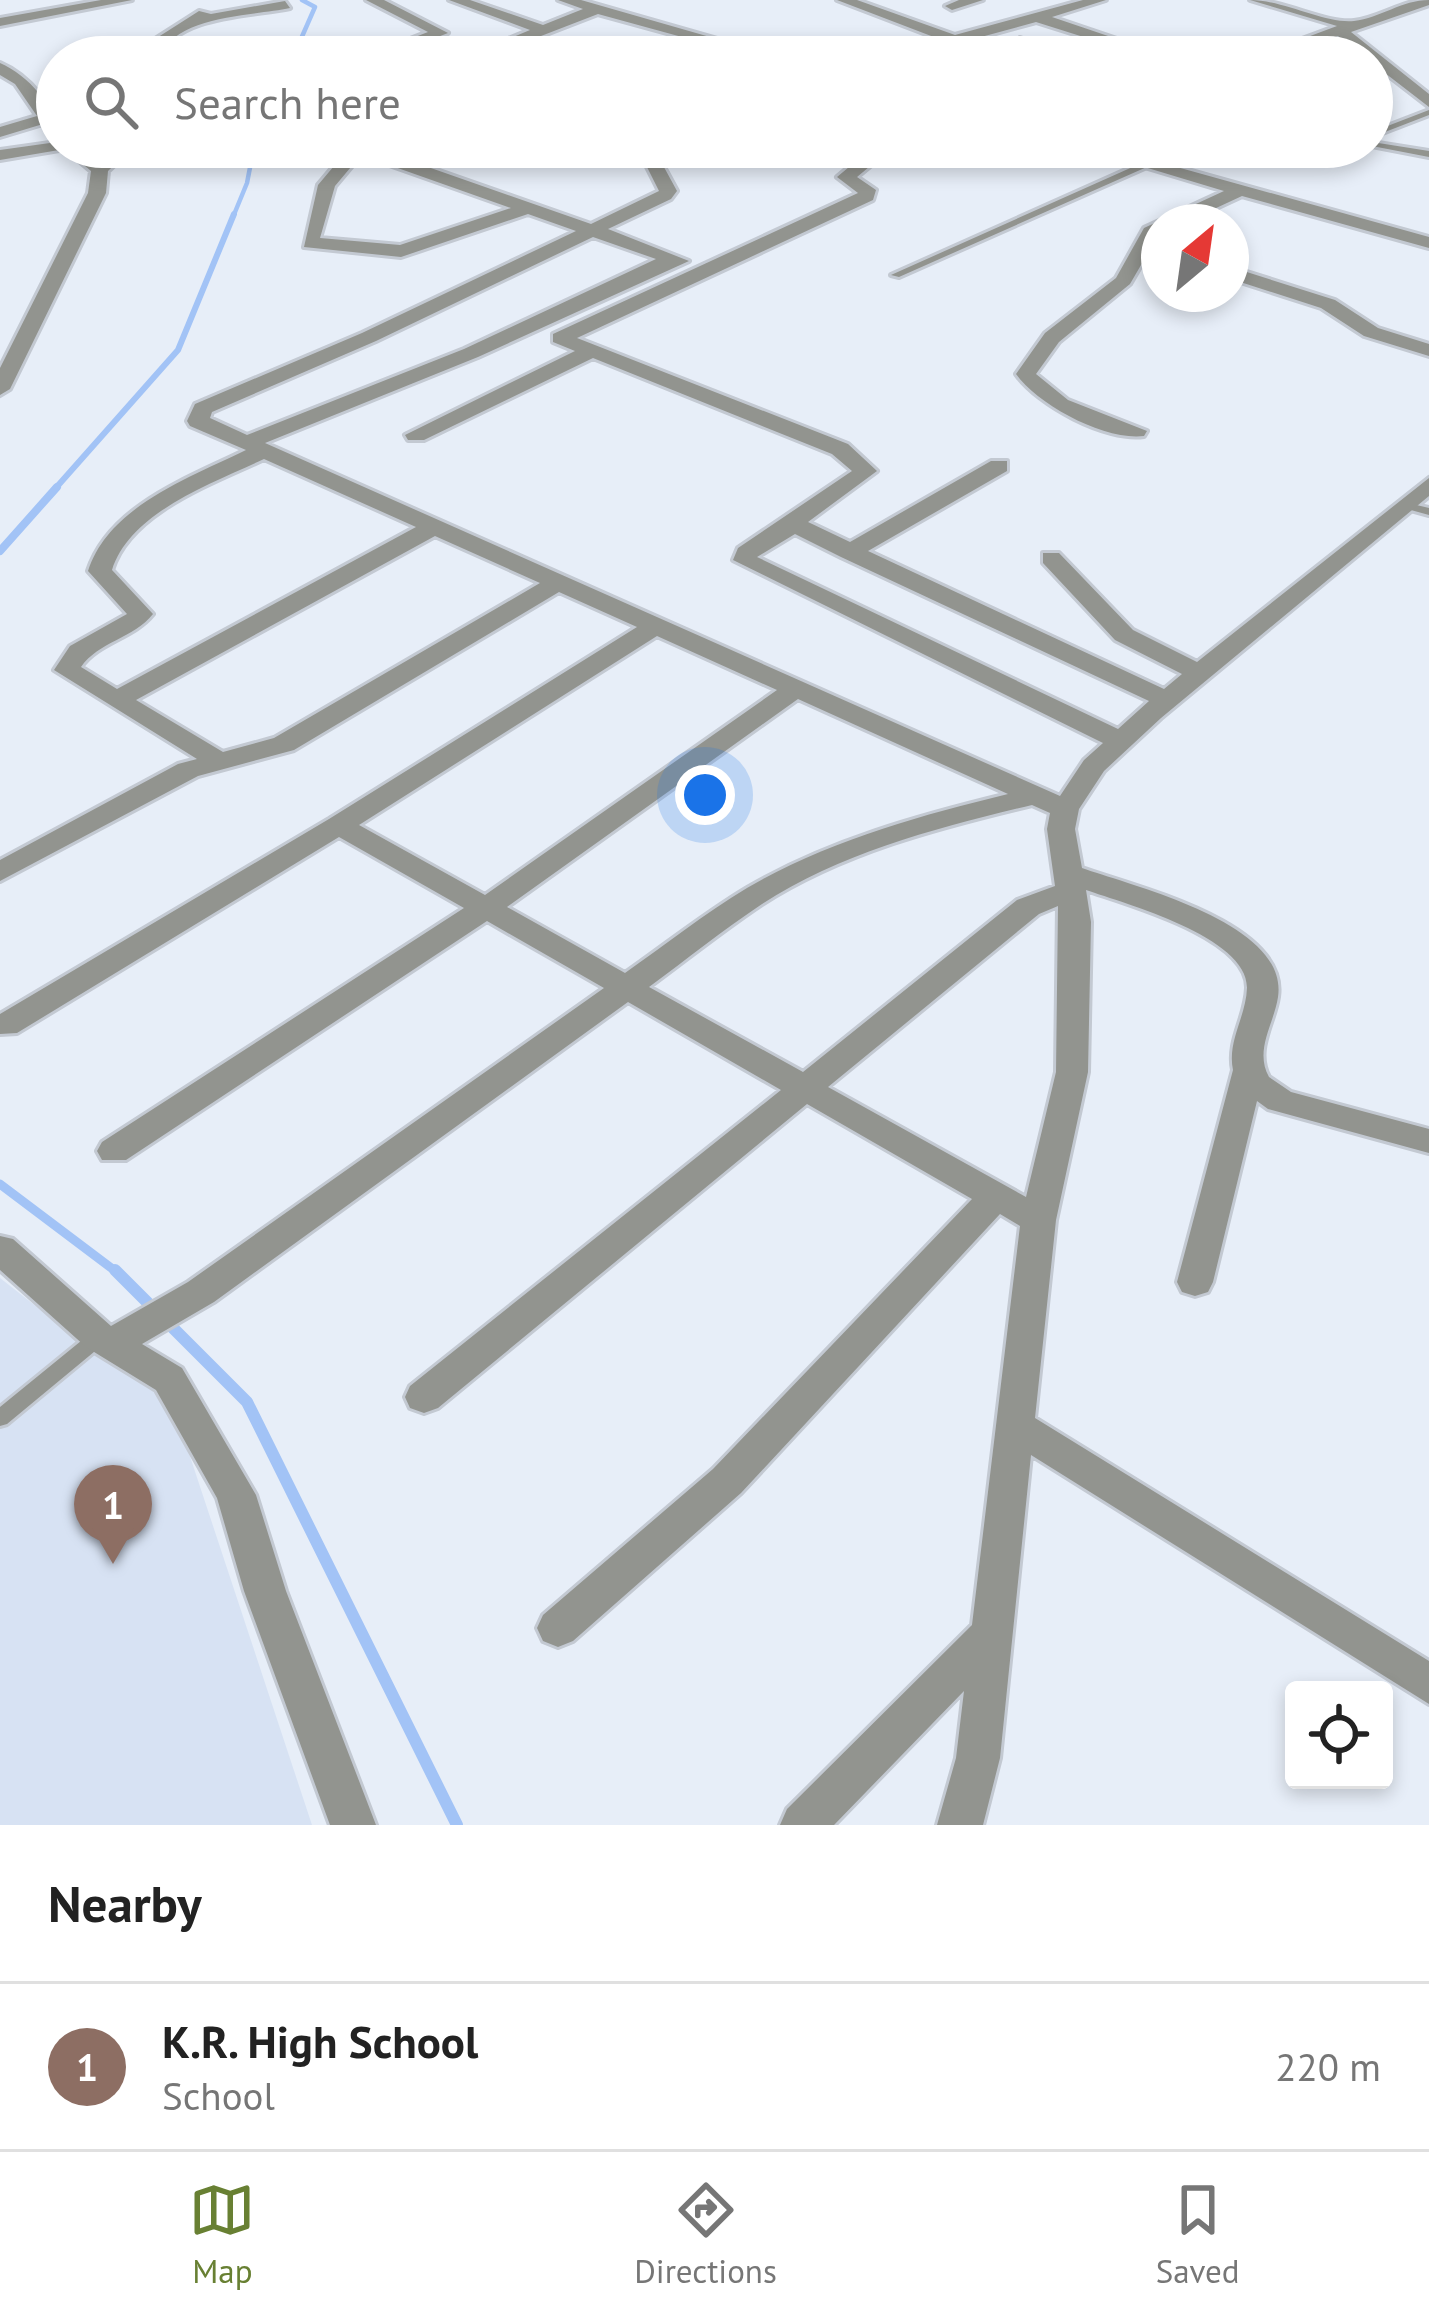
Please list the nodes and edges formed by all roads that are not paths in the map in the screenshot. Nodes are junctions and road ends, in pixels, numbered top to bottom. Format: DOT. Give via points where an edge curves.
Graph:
graph roads {
  1 [pos="125,0"];
  2 [pos="224,0"];
  3 [pos="373,0"];
  4 [pos="456,0"];
  5 [pos="565,0"];
  6 [pos="844,0"];
  7 [pos="976,0"];
  8 [pos="1099,0"];
  9 [pos="1257,0"];
  10 [pos="1429,0"];
  11 [pos="285,5"];
  12 [pos="952,6"];
  13 [pos="1036,8"];
  14 [pos="597,9"];
  15 [pos="0,22"];
  16 [pos="188,23"];
  17 [pos="1347,28"];
  18 [pos="542,29"];
  19 [pos="930,30"];
  20 [pos="169,36"];
  21 [pos="432,36"];
  22 [pos="523,36"];
  23 [pos="695,36"];
  24 [pos="947,36"];
  25 [pos="964,36"];
  26 [pos="1108,36"];
  27 [pos="1324,36"];
  28 [pos="1356,36"];
  29 [pos="0,68"];
  30 [pos="1393,70"];
  31 [pos="36,101"];
  32 [pos="1429,102"];
  33 [pos="36,111"];
  34 [pos="0,112"];
  35 [pos="1429,112"];
  36 [pos="36,115"];
  37 [pos="1393,130"];
  38 [pos="0,131"];
  39 [pos="1393,145"];
  40 [pos="36,150"];
  41 [pos="1429,154"];
  42 [pos="0,155"];
  43 [pos="98,168"];
  44 [pos="341,168"];
  45 [pos="414,168"];
  46 [pos="656,168"];
  47 [pos="858,168"];
  48 [pos="1137,168"];
  49 [pos="1161,168"];
  50 [pos="100,170"];
  51 [pos="1241,190"];
  52 [pos="1211,204"];
  53 [pos="527,208"];
  54 [pos="590,229"];
  55 [pos="1429,243"];
  56 [pos="672,258"];
  57 [pos="1141,259"];
  58 [pos="706,271"];
  59 [pos="896,275"];
  60 [pos="1249,279"];
  61 [pos="1429,350"];
  62 [pos="592,351"];
  63 [pos="7,362"];
  64 [pos="0,389"];
  65 [pos="1136,431"];
  66 [pos="416,435"];
  67 [pos="253,447"];
  68 [pos="999,466"];
  69 [pos="1429,485"];
  70 [pos="1416,509"];
  71 [pos="796,523"];
  72 [pos="430,529"];
  73 [pos="849,552"];
  74 [pos="1051,557"];
  75 [pos="555,584"];
  76 [pos="654,627"];
  77 [pos="1199,673"];
  78 [pos="795,689"];
  79 [pos="1167,700"];
  80 [pos="115,701"];
  81 [pos="1121,741"];
  82 [pos="217,760"];
  83 [pos="1049,802"];
  84 [pos="339,825"];
  85 [pos="0,872"];
  86 [pos="1069,882"];
  87 [pos="486,908"];
  88 [pos="627,988"];
  89 [pos="5,1025"];
  90 [pos="1246,1076"];
  91 [pos="802,1087"];
  92 [pos="1429,1141"];
  93 [pos="114,1150"];
  94 [pos="996,1196"];
  95 [pos="1038,1220"];
  96 [pos="0,1250"];
  97 [pos="1195,1282"];
  98 [pos="106,1340"];
  99 [pos="424,1397"];
  100 [pos="0,1418"];
  101 [pos="1012,1423"];
  102 [pos="558,1628"];
  103 [pos="991,1634"];
  104 [pos="1429,1684"];
  105 [pos="353,1825"];
  106 [pos="803,1825"];
  107 [pos="960,1825"];
  1 -- 15 [label="street"];
  2 -- 16 [label="street"];
  3 -- 21 [label="street" via="441,33"];
  4 -- 18 [label="street"];
  5 -- 14 [label="street"];
  6 -- 19 [label="street"];
  7 -- 12 [label="street"];
  8 -- 13 [label="street"];
  9 -- 17 [label="street"];
  10 -- 17 [label="street"];
  11 -- 16 [label="street"];
  13 -- 19 [label="street"];
  13 -- 25 [label="street"];
  13 -- 26 [label="street"];
  14 -- 18 [label="street"];
  14 -- 23 [label="street"];
  16 -- 20 [label="street"];
  17 -- 27 [label="street"];
  17 -- 28 [label="street"];
  18 -- 22 [label="street"];
  19 -- 24 [label="street"];
  29 -- 31 [label="street"];
  30 -- 32 [label="street"];
  33 -- 34 [label="street"];
  35 -- 37 [label="lane"];
  36 -- 38 [label="street"];
  39 -- 41 [label="lane"];
  40 -- 42 [label="street"];
  43 -- 50 [label="street"];
  44 -- 53 [label="street" via="327,185 310,243 401,251"];
  45 -- 53 [label="street"];
  46 -- 54 [label="street" via="668,191"];
  47 -- 58 [label="street" via="846,177 867,196"];
  48 -- 59 [label="lane"];
  49 -- 51 [label="street"];
  50 -- 63 [label="street" via="97,193"];
  51 -- 52 [label="street"];
  51 -- 55 [label="street"];
  53 -- 54 [label="street"];
  54 -- 56 [label="street"];
  54 -- 67 [label="street" via="412,318 230,393 196,416"];
  56 -- 58 [label="street"];
  56 -- 67 [label="street"];
  57 -- 65 [label="street" via="1026,374 1060,403"];
  58 -- 62 [label="street" via="560,338"];
  60 -- 61 [label="street"];
  62 -- 66 [label="street"];
  62 -- 71 [label="street" via="816,438 864,466"];
  63 -- 64 [label="street"];
  67 -- 72 [label="street"];
  67 -- 80 [label="street" via="156,506 100,562 104,581 141,614 81,651 68,670"];
  68 -- 73 [label="street"];
  69 -- 70 [label="street"];
  70 -- 77 [label="street"];
  71 -- 73 [label="street"];
  71 -- 81 [label="street" via="745,560"];
  72 -- 75 [label="street"];
  72 -- 80 [label="street"];
  73 -- 79 [label="street"];
  74 -- 77 [label="street" via="1124,635"];
  75 -- 76 [label="street"];
  75 -- 82 [label="street" via="284,744"];
  76 -- 78 [label="street"];
  76 -- 84 [label="street"];
  77 -- 79 [label="street"];
  78 -- 83 [label="street"];
  78 -- 87 [label="street"];
  79 -- 81 [label="street"];
  80 -- 82 [label="street"];
  81 -- 83 [label="street"];
  82 -- 85 [label="street" via="136,794"];
  83 -- 86 [label="street"];
  83 -- 88 [label="street" via="914,825 833,853 753,897"];
  84 -- 87 [label="street"];
  84 -- 89 [label="street"];
  86 -- 90 [label="street" via="1169,911 1252,956 1262,989"];
  86 -- 91 [label="street"];
  86 -- 95 [label="street" via="1076,922 1072,1072"];
  87 -- 88 [label="street"];
  87 -- 93 [label="street"];
  88 -- 91 [label="street"];
  88 -- 98 [label="street" via="201,1292"];
  90 -- 92 [label="street" via="1280,1101"];
  90 -- 97 [label="street"];
  91 -- 94 [label="street"];
  91 -- 99 [label="street"];
  94 -- 95 [label="street"];
  94 -- 102 [label="street" via="727,1481"];
  95 -- 101 [label="street"];
  96 -- 98 [label="street"];
  98 -- 100 [label="lane"];
  98 -- 105 [label="street" via="169,1379 236,1495"];
  101 -- 103 [label="street"];
  101 -- 104 [label="street"];
  103 -- 106 [label="street"];
  103 -- 107 [label="street" via="978,1758"];
}
